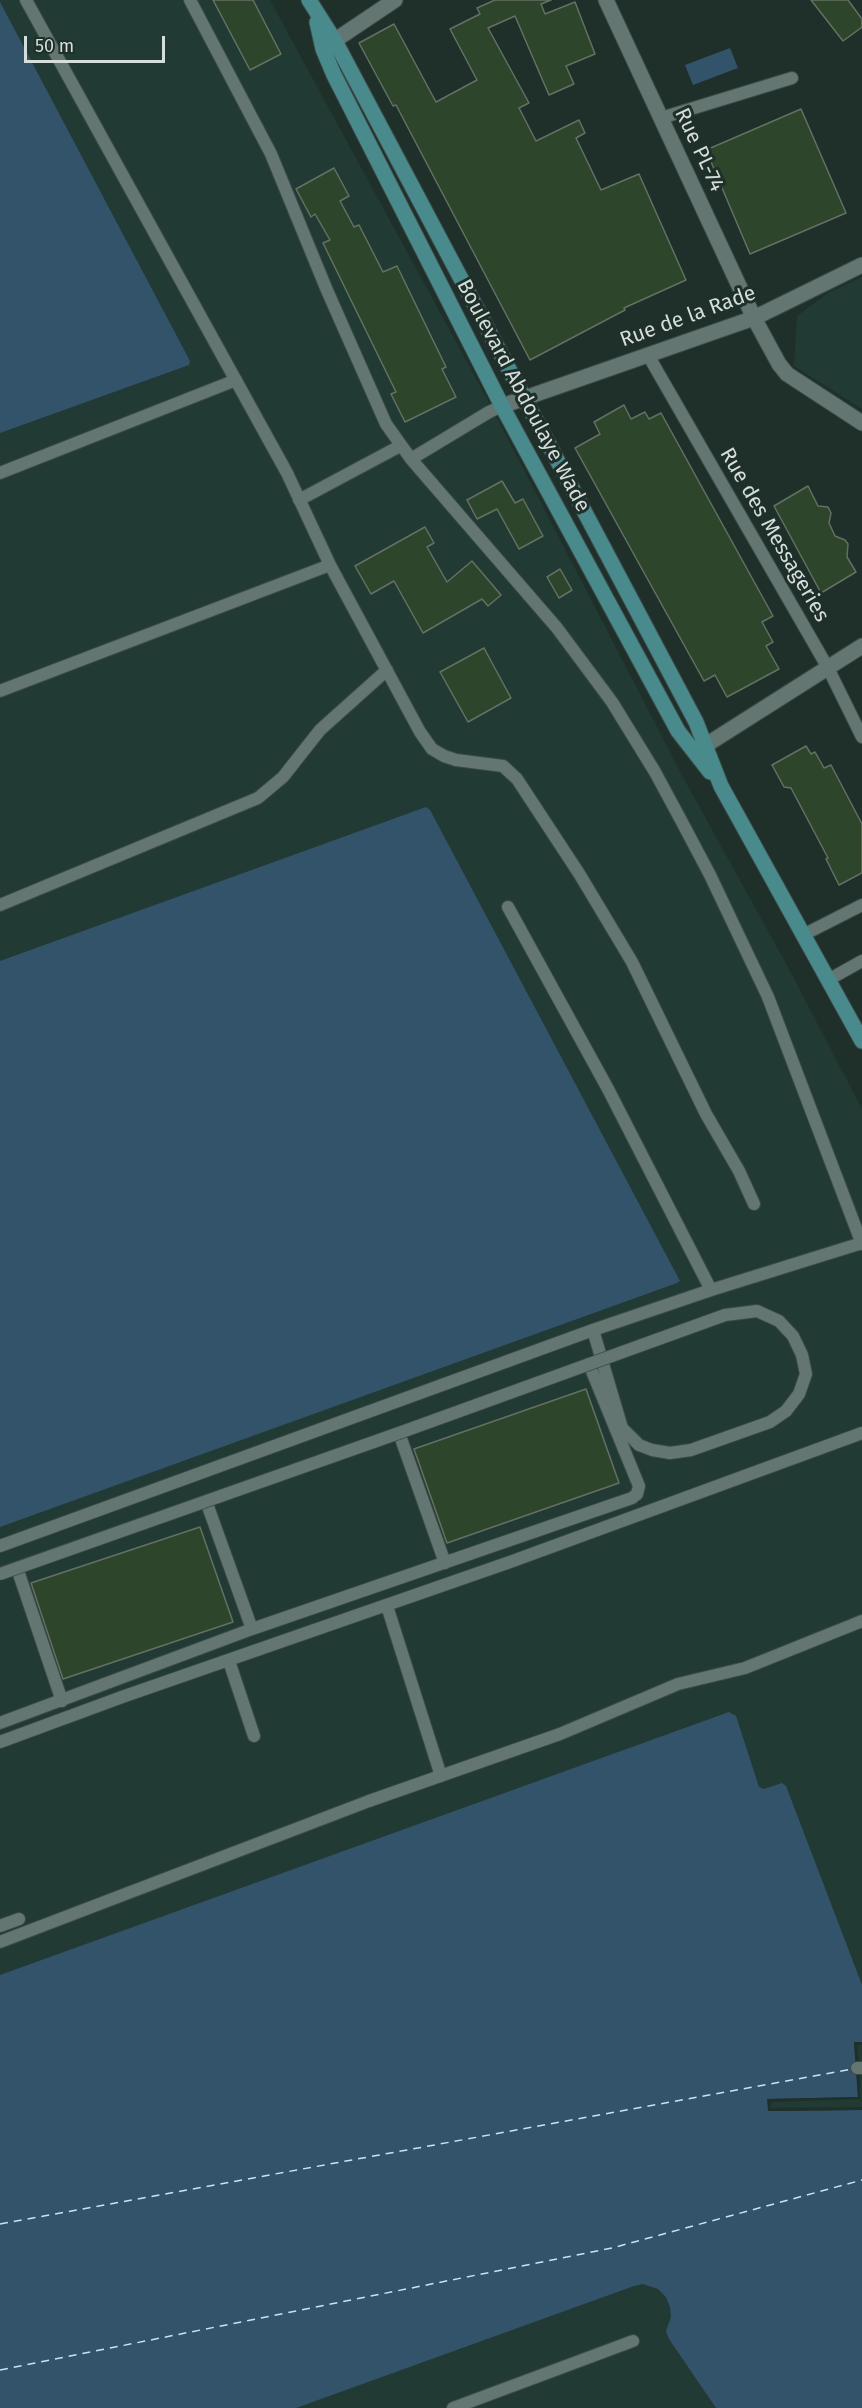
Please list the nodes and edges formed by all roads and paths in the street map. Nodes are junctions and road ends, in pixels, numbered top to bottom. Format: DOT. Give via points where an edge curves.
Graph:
graph roads {
  1 [pos="26,0"];
  2 [pos="190,0"];
  3 [pos="394,0"];
  4 [pos="606,0"];
  5 [pos="312,6"];
  6 [pos="329,45"];
  7 [pos="792,78"];
  8 [pos="661,118"];
  9 [pos="862,265"];
  10 [pos="754,318"];
  11 [pos="648,355"];
  12 [pos="236,380"];
  13 [pos="523,398"];
  14 [pos="502,406"];
  15 [pos="862,423"];
  16 [pos="400,446"];
  17 [pos="411,459"];
  18 [pos="0,473"];
  19 [pos="299,500"];
  20 [pos="330,565"];
  21 [pos="862,646"];
  22 [pos="828,668"];
  23 [pos="387,670"];
  24 [pos="0,691"];
  25 [pos="862,737"];
  26 [pos="700,749"];
  27 [pos="0,905"];
  28 [pos="862,905"];
  29 [pos="508,907"];
  30 [pos="805,934"];
  31 [pos="862,961"];
  32 [pos="828,980"];
  33 [pos="862,1041"];
  34 [pos="754,1204"];
  35 [pos="862,1244"];
  36 [pos="711,1290"];
  37 [pos="593,1330"];
  38 [pos="589,1364"];
  39 [pos="399,1433"];
  40 [pos="862,1433"];
  41 [pos="206,1501"];
  42 [pos="0,1546"];
  43 [pos="445,1563"];
  44 [pos="17,1568"];
  45 [pos="0,1574"];
  46 [pos="387,1606"];
  47 [pos="862,1621"];
  48 [pos="252,1629"];
  49 [pos="229,1661"];
  50 [pos="62,1701"];
  51 [pos="0,1723"];
  52 [pos="254,1736"];
  53 [pos="0,1742"];
  54 [pos="441,1776"];
  55 [pos="20,1919"];
  56 [pos="0,1926"];
  57 [pos="0,1942"];
  58 [pos="633,2341"];
  59 [pos="453,2408"];
  1 -- 12 [label="lane"];
  2 -- 16 [label="lane" via="271,154 367,384"];
  3 -- 6 [label="street"];
  4 -- 8 [label="street, Rue PL-74"];
  5 -- 6 [label="street, Boulevard Abdoulaye Wade"];
  6 -- 13 [label="street, Boulevard Abdoulaye Wade"];
  6 -- 14 [label="street, Boulevard Abdoulaye Wade" via="334,75"];
  7 -- 8 [label="lane"];
  8 -- 10 [label="street, Rue PL-74"];
  9 -- 10 [label="street, Rue de la Rade"];
  10 -- 11 [label="street, Rue de la Rade"];
  10 -- 15 [label="street, Rue PL-74" via="787,374"];
  11 -- 13 [label="street, Rue de la Rade"];
  11 -- 22 [label="lane, Rue des Messageries"];
  12 -- 18 [label="lane"];
  12 -- 19 [label="lane"];
  13 -- 14 [label="street, Rue de la Rade"];
  13 -- 26 [label="street, Boulevard Abdoulaye Wade" via="696,722"];
  14 -- 17 [label="lane"];
  14 -- 26 [label="street, Boulevard Abdoulaye Wade" via="678,731"];
  16 -- 17 [label="lane"];
  16 -- 19 [label="lane"];
  17 -- 35 [label="lane" via="557,628 612,702 655,772 768,997"];
  19 -- 20 [label="lane"];
  20 -- 23 [label="lane"];
  20 -- 24 [label="lane"];
  21 -- 22 [label="street"];
  22 -- 25 [label="lane, Rue des Messageries"];
  22 -- 26 [label="street"];
  23 -- 27 [label="lane" via="320,730 284,777 258,798"];
  23 -- 34 [label="lane" via="432,749 456,760 503,766 517,779 632,962"];
  26 -- 30 [label="street, Boulevard Abdoulaye Wade"];
  28 -- 30 [label="lane"];
  29 -- 36 [label="lane" via="608,1089"];
  30 -- 32 [label="street, Boulevard Abdoulaye Wade"];
  31 -- 32 [label="lane"];
  32 -- 33 [label="street, Boulevard Abdoulaye Wade"];
  35 -- 36 [label="lane"];
  36 -- 37 [label="lane"];
  37 -- 38 [label="lane, bridge" via="601,1354 604,1365 622,1428 639,1446 652,1450 692,1450 770,1422 786,1411 799,1394 806,1374 793,1336 779,1321 757,1311 725,1315 621,1352 610,1356 600,1360"];
  37 -- 42 [label="lane"];
  38 -- 39 [label="lane, bridge"];
  38 -- 43 [label="lane" via="639,1486 637,1494"];
  39 -- 41 [label="lane, bridge"];
  39 -- 43 [label="lane"];
  40 -- 46 [label="lane"];
  41 -- 44 [label="lane, bridge"];
  41 -- 48 [label="lane"];
  43 -- 48 [label="lane"];
  44 -- 45 [label="lane, bridge"];
  44 -- 50 [label="lane"];
  46 -- 49 [label="lane"];
  46 -- 54 [label="lane"];
  47 -- 54 [label="lane" via="745,1668 678,1684 560,1734"];
  48 -- 50 [label="lane"];
  49 -- 52 [label="lane"];
  49 -- 53 [label="lane"];
  50 -- 51 [label="lane"];
  54 -- 57 [label="lane"];
  55 -- 56 [label="lane"];
  58 -- 59 [label="lane"];
}
